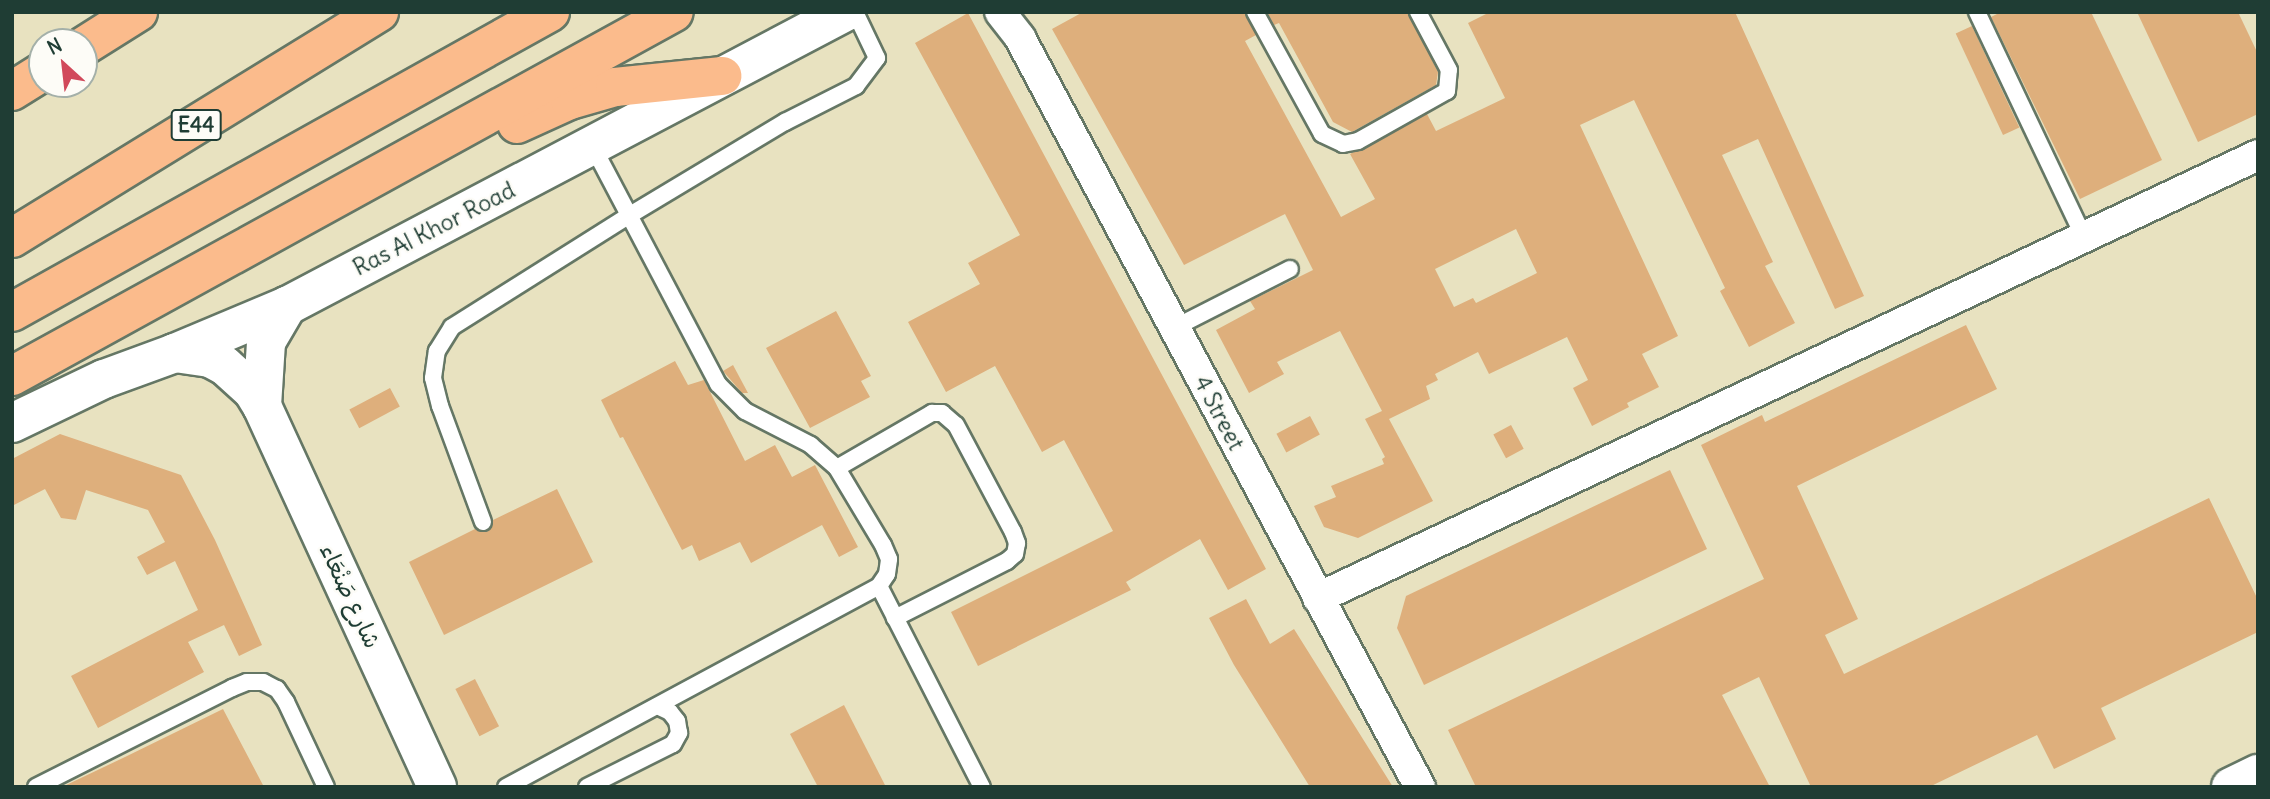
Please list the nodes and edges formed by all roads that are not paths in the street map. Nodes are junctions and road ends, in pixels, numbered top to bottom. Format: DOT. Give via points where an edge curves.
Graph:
graph roads {
  1 [pos="138,12"];
  2 [pos="379,12"];
  3 [pos="550,12"];
  4 [pos="674,12"];
  5 [pos="845,12"];
  6 [pos="855,12"];
  7 [pos="1000,12"];
  8 [pos="1255,12"];
  9 [pos="1418,12"];
  10 [pos="1977,12"];
  11 [pos="1017,25"];
  12 [pos="98,37"];
  13 [pos="722,76"];
  14 [pos="28,81"];
  15 [pos="12,91"];
  16 [pos="593,146"];
  17 [pos="2258,155"];
  18 [pos="630,215"];
  19 [pos="2084,237"];
  20 [pos="12,238"];
  21 [pos="1290,269"];
  22 [pos="287,306"];
  23 [pos="12,312"];
  24 [pos="122,316"];
  25 [pos="1174,328"];
  26 [pos="175,353"];
  27 [pos="12,376"];
  28 [pos="262,406"];
  29 [pos="12,423"];
  30 [pos="837,468"];
  31 [pos="483,522"];
  32 [pos="879,586"];
  33 [pos="1318,598"];
  34 [pos="895,618"];
  35 [pos="657,706"];
  36 [pos="2258,774"];
  37 [pos="36,787"];
  38 [pos="326,787"];
  39 [pos="437,787"];
  40 [pos="506,787"];
  41 [pos="587,787"];
  42 [pos="982,787"];
  43 [pos="1420,787"];
  44 [pos="2231,787"];
  1 -- 12 [label="highway"];
  2 -- 20 [label="highway, E44"];
  3 -- 23 [label="highway"];
  4 -- 24 [label="highway"];
  5 -- 13 [label="street, Ras Al Khor Road"];
  6 -- 18 [label="lane" via="877,58 856,86 785,122"];
  7 -- 11 [label="street, 4 Street"];
  8 -- 9 [label="lane" via="1322,134 1336,144 1358,141 1447,91 1449,70"];
  10 -- 19 [label="lane"];
  11 -- 25 [label="street, 4 Street"];
  13 -- 16 [label="street, Ras Al Khor Road"];
  13 -- 24 [label="highway" via="615,87 570,100 342,216"];
  14 -- 15 [label="highway"];
  16 -- 18 [label="lane"];
  16 -- 22 [label="street, Ras Al Khor Road"];
  17 -- 19 [label="street"];
  18 -- 30 [label="lane" via="718,384 745,411 825,456"];
  18 -- 31 [label="lane" via="475,310 453,327 437,351 433,378 440,406"];
  19 -- 33 [label="street"];
  21 -- 25 [label="lane"];
  22 -- 26 [label="street, Ras Al Khor Road"];
  22 -- 28 [label="street, شارع صَنْعَاء" via="266,342"];
  24 -- 27 [label="highway"];
  25 -- 33 [label="street, 4 Street"];
  26 -- 28 [label="street, شارع صَنْعَاء" via="210,358 225,366 252,390"];
  26 -- 29 [label="street, Ras Al Khor Road" via="104,379"];
  28 -- 39 [label="street, شارع صَنْعَاء"];
  30 -- 32 [label="lane" via="889,559"];
  30 -- 34 [label="lane" via="932,413 942,413 956,425 1017,542 1015,554 1007,561"];
  32 -- 34 [label="lane"];
  32 -- 35 [label="lane"];
  33 -- 43 [label="street, 4 Street"];
  34 -- 42 [label="lane"];
  35 -- 40 [label="lane"];
  35 -- 41 [label="lane" via="677,721 679,733 673,744"];
  36 -- 44 [label="street"];
  37 -- 38 [label="lane" via="247,682 263,682 277,689"];
}
